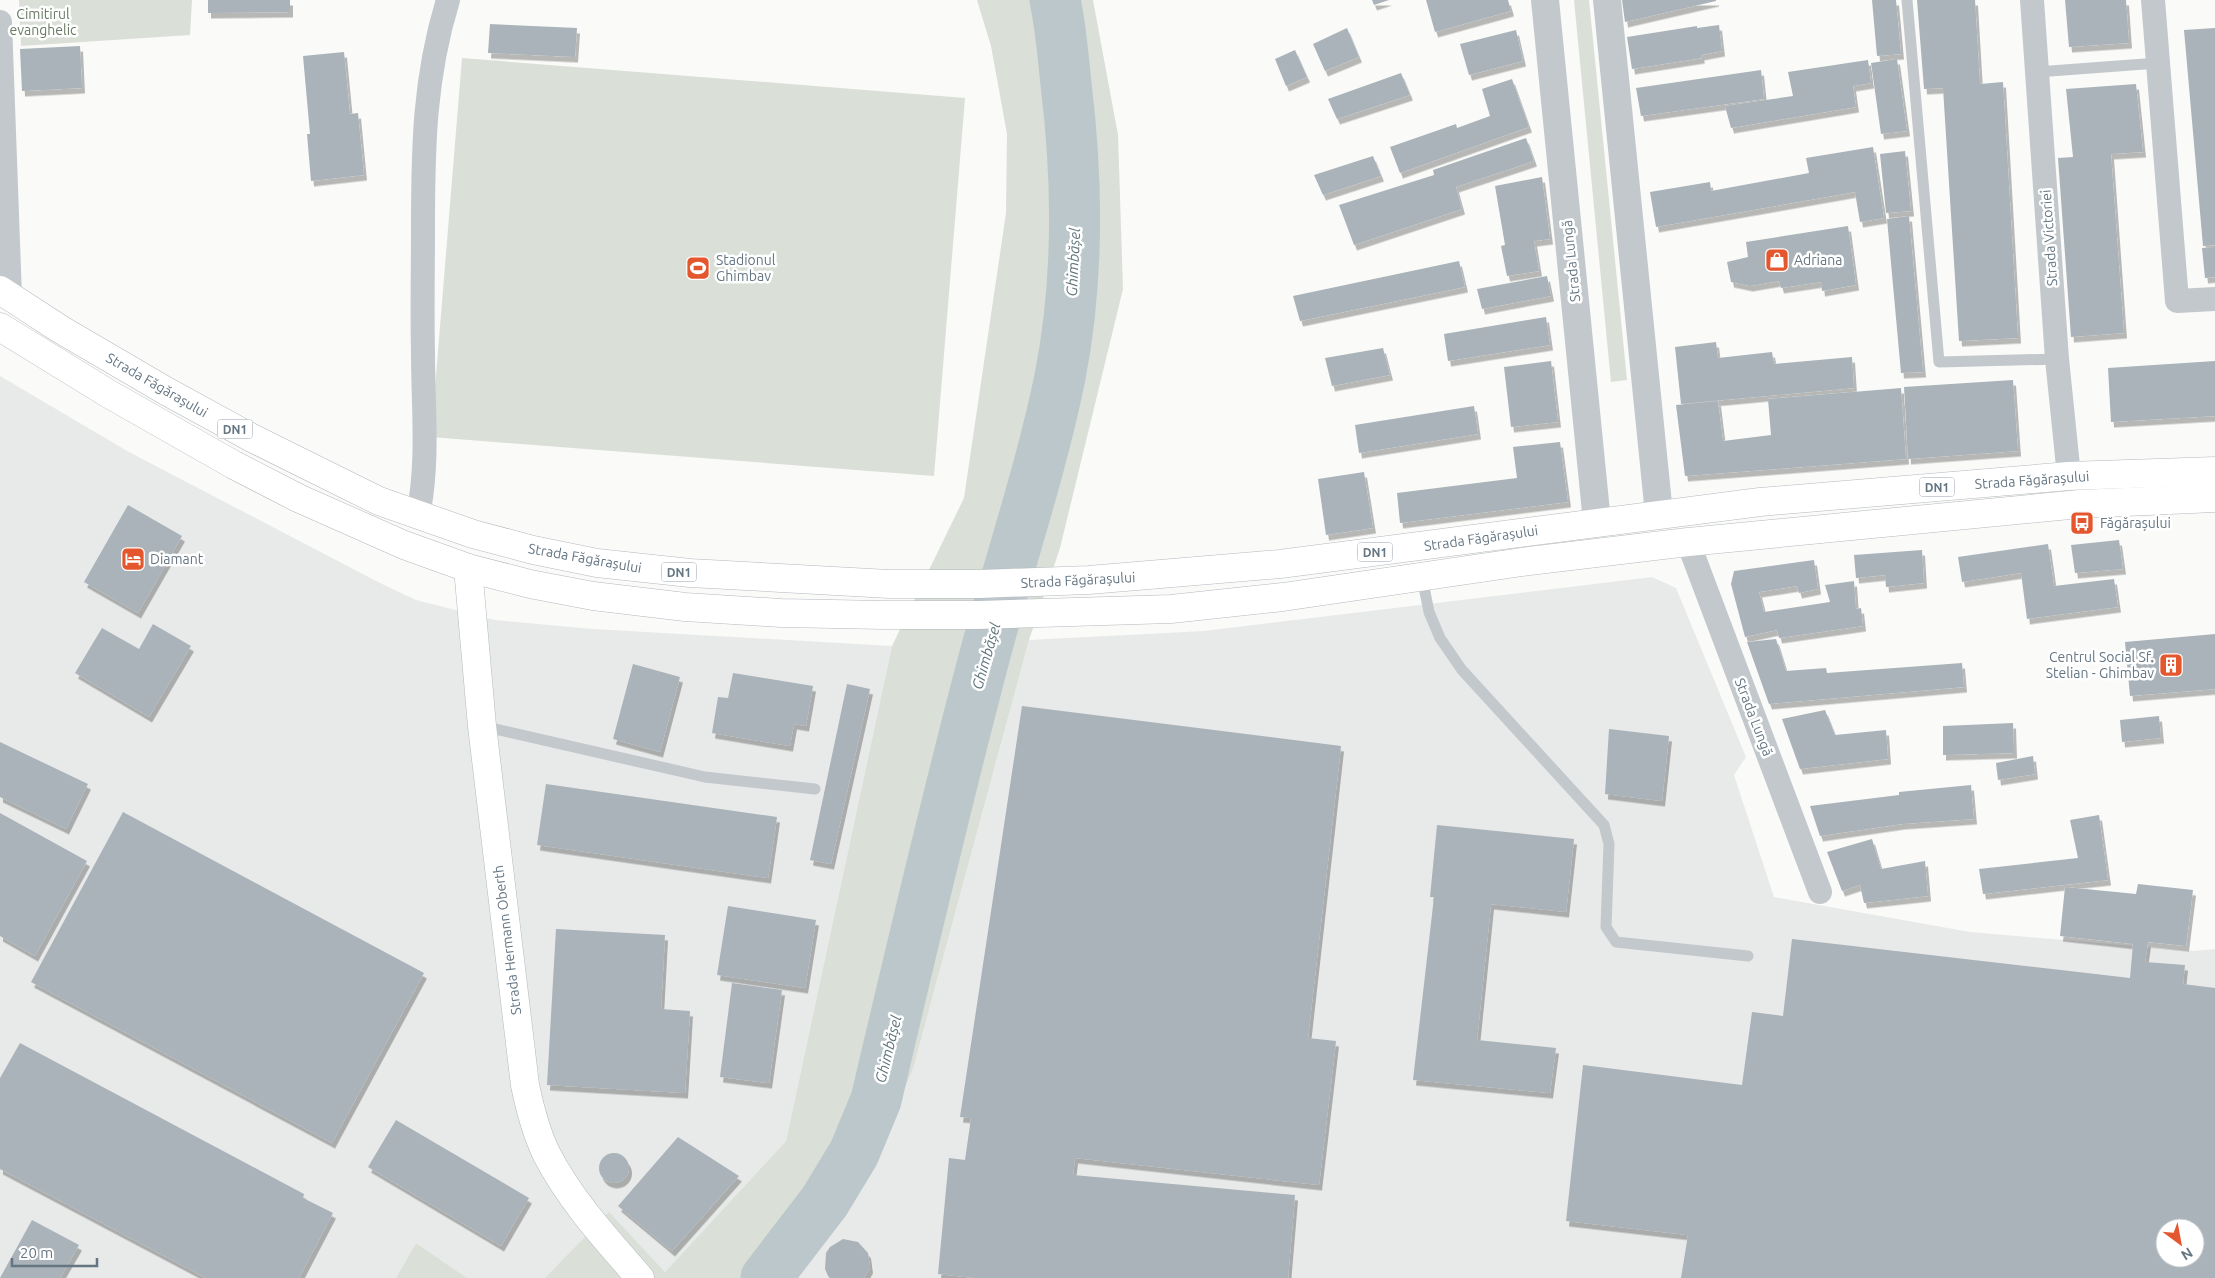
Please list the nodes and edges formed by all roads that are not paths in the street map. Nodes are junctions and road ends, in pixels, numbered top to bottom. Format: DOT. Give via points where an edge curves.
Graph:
graph roads {
  1 [pos="448,0"];
  2 [pos="1545,0"];
  3 [pos="1607,0"];
  4 [pos="1907,0"];
  5 [pos="2032,0"];
  6 [pos="2153,0"];
  7 [pos="0,22"];
  8 [pos="2158,63"];
  9 [pos="2037,72"];
  10 [pos="5,294"];
  11 [pos="2215,299"];
  12 [pos="0,327"];
  13 [pos="2057,359"];
  14 [pos="2215,471"];
  15 [pos="2069,476"];
  16 [pos="2215,498"];
  17 [pos="1659,514"];
  18 [pos="418,515"];
  19 [pos="1597,522"];
  20 [pos="1688,542"];
  21 [pos="468,568"];
  22 [pos="1422,578"];
  23 [pos="482,726"];
  24 [pos="815,789"];
  25 [pos="1820,892"];
  26 [pos="1748,956"];
  27 [pos="640,1278"];
  1 -- 18 [label="street" via="437,37 427,94 423,149 425,425 424,488"];
  2 -- 19 [label="street, Strada Lungă"];
  3 -- 17 [label="street"];
  4 -- 13 [label="lane" via="1939,362"];
  5 -- 9 [label="street, Strada Victoriei"];
  6 -- 8 [label="street"];
  7 -- 10 [label="street"];
  8 -- 9 [label="lane"];
  8 -- 11 [label="street" via="2177,301"];
  9 -- 13 [label="street, Strada Victoriei"];
  10 -- 18 [label="main road, Strada Făgărașului / DN1" via="113,360 252,438 379,501"];
  12 -- 21 [label="main road, Strada Făgărașului / DN1" via="152,419 298,498 366,530"];
  13 -- 15 [label="street, Strada Victoriei"];
  14 -- 15 [label="main road, Strada Făgărașului / DN1"];
  15 -- 17 [label="main road, Strada Făgărașului / DN1" via="1760,502"];
  16 -- 20 [label="main road, Strada Făgărașului / DN1" via="2080,504"];
  17 -- 19 [label="main road, Strada Făgărașului / DN1"];
  18 -- 19 [label="main road, Strada Făgărașului / DN1" via="473,534 597,563 690,573 889,584 1090,580 1280,564"];
  20 -- 22 [label="main road, Strada Făgărașului / DN1"];
  20 -- 25 [label="street, Strada Lungă"];
  21 -- 22 [label="main road, Strada Făgărașului / DN1" via="593,596 685,607 884,615 1171,609"];
  21 -- 23 [label="main road, Strada Hermann Oberth"];
  22 -- 26 [label="lane" via="1429,612 1440,638 1462,670 1604,825 1609,844 1606,927 1616,942"];
  23 -- 24 [label="lane" via="705,777"];
  23 -- 27 [label="main road, Strada Hermann Oberth" via="531,1115 547,1154 569,1191 593,1225"];
}
